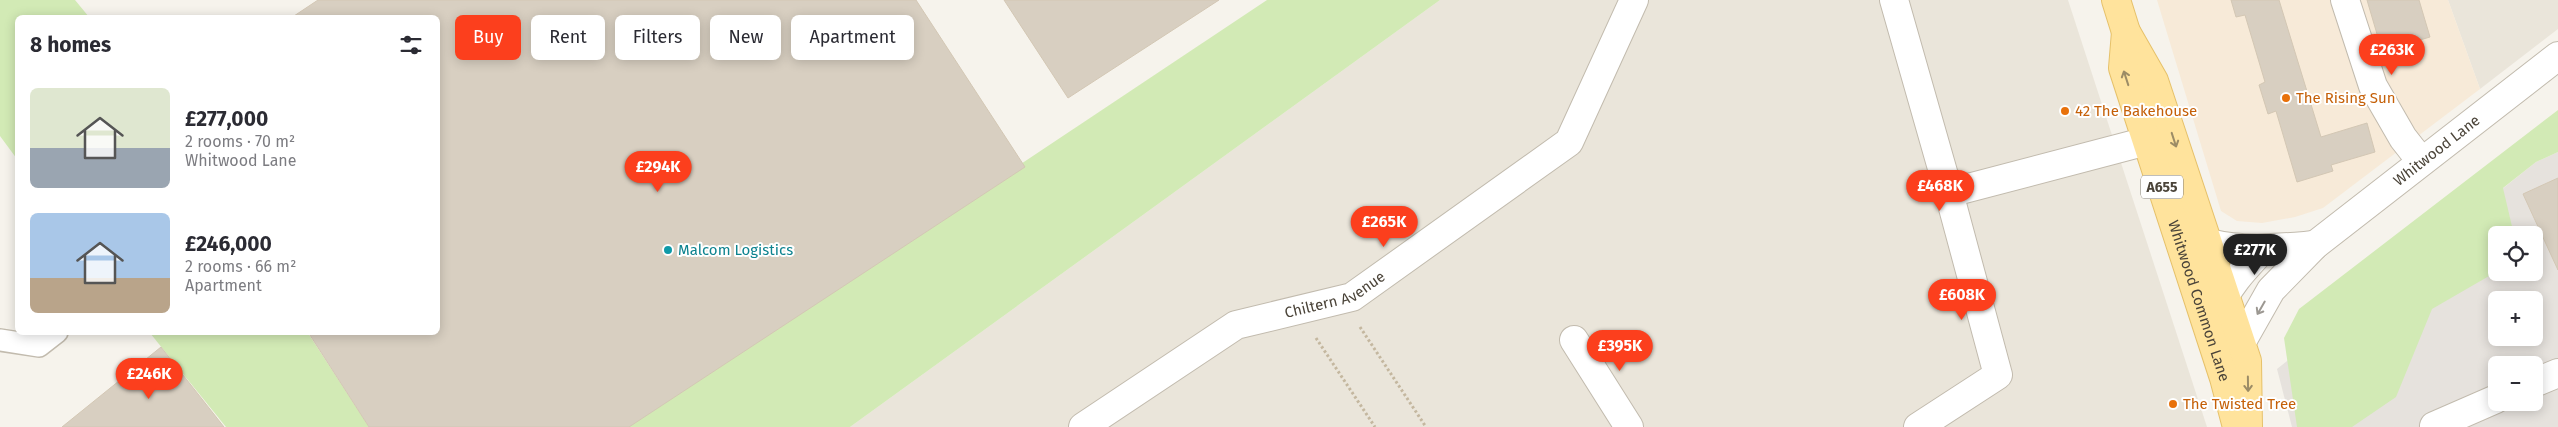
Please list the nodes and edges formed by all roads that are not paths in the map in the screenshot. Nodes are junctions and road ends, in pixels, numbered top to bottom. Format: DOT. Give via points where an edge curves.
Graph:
graph roads {
  1 [pos="1634,0"];
  2 [pos="1894,0"];
  3 [pos="2116,0"];
  4 [pos="2345,0"];
  5 [pos="2126,32"];
  6 [pos="2558,56"];
  7 [pos="2147,141"];
  8 [pos="2421,161"];
  9 [pos="1950,193"];
  10 [pos="2208,243"];
  11 [pos="2315,245"];
  12 [pos="2262,250"];
  13 [pos="2226,295"];
  14 [pos="53,335"];
  15 [pos="0,340"];
  16 [pos="1574,340"];
  17 [pos="2212,340"];
  18 [pos="2241,343"];
  19 [pos="2558,373"];
  20 [pos="2543,379"];
  21 [pos="2488,403"];
  22 [pos="2434,426"];
  23 [pos="1083,427"];
  24 [pos="1629,427"];
  25 [pos="1918,427"];
  26 [pos="2237,427"];
  27 [pos="2248,427"];
  1 -- 23 [label="street, Chiltern Avenue" via="1568,142 1352,297 1236,325"];
  2 -- 9 [label="street"];
  3 -- 5 [label="main road, Whitwood Common Lane / A655"];
  4 -- 8 [label="street" via="2373,86 2403,138"];
  7 -- 5 [label="main road, Whitwood Common Lane / A655, one-way" via="2123,68"];
  5 -- 10 [label="main road, Whitwood Common Lane / A655, one-way" via="2154,81"];
  6 -- 8 [label="street, Whitwood Lane"];
  7 -- 9 [label="street"];
  7 -- 17 [label="main road, Whitwood Common Lane / A655"];
  8 -- 11 [label="street, Whitwood Lane"];
  9 -- 25 [label="street" via="1998,374"];
  10 -- 12 [label="street" via="2233,249"];
  10 -- 13 [label="main road, Whitwood Common Lane / A655"];
  11 -- 12 [label="street"];
  11 -- 18 [label="street, Whitwood Lane, one-way" via="2271,290"];
  12 -- 13 [label="street"];
  13 -- 17 [label="street" via="2216,316"];
  13 -- 18 [label="main road, Whitwood Common Lane / A655"];
  14 -- 15 [label="lane" via="39,346"];
  16 -- 24 [label="street"];
  17 -- 26 [label="main road, Whitwood Common Lane / A655"];
  18 -- 27 [label="main road, Whitwood Common Lane / A655, one-way" via="2247,361"];
  19 -- 20 [label="street"];
  21 -- 22 [label="street"];
}
